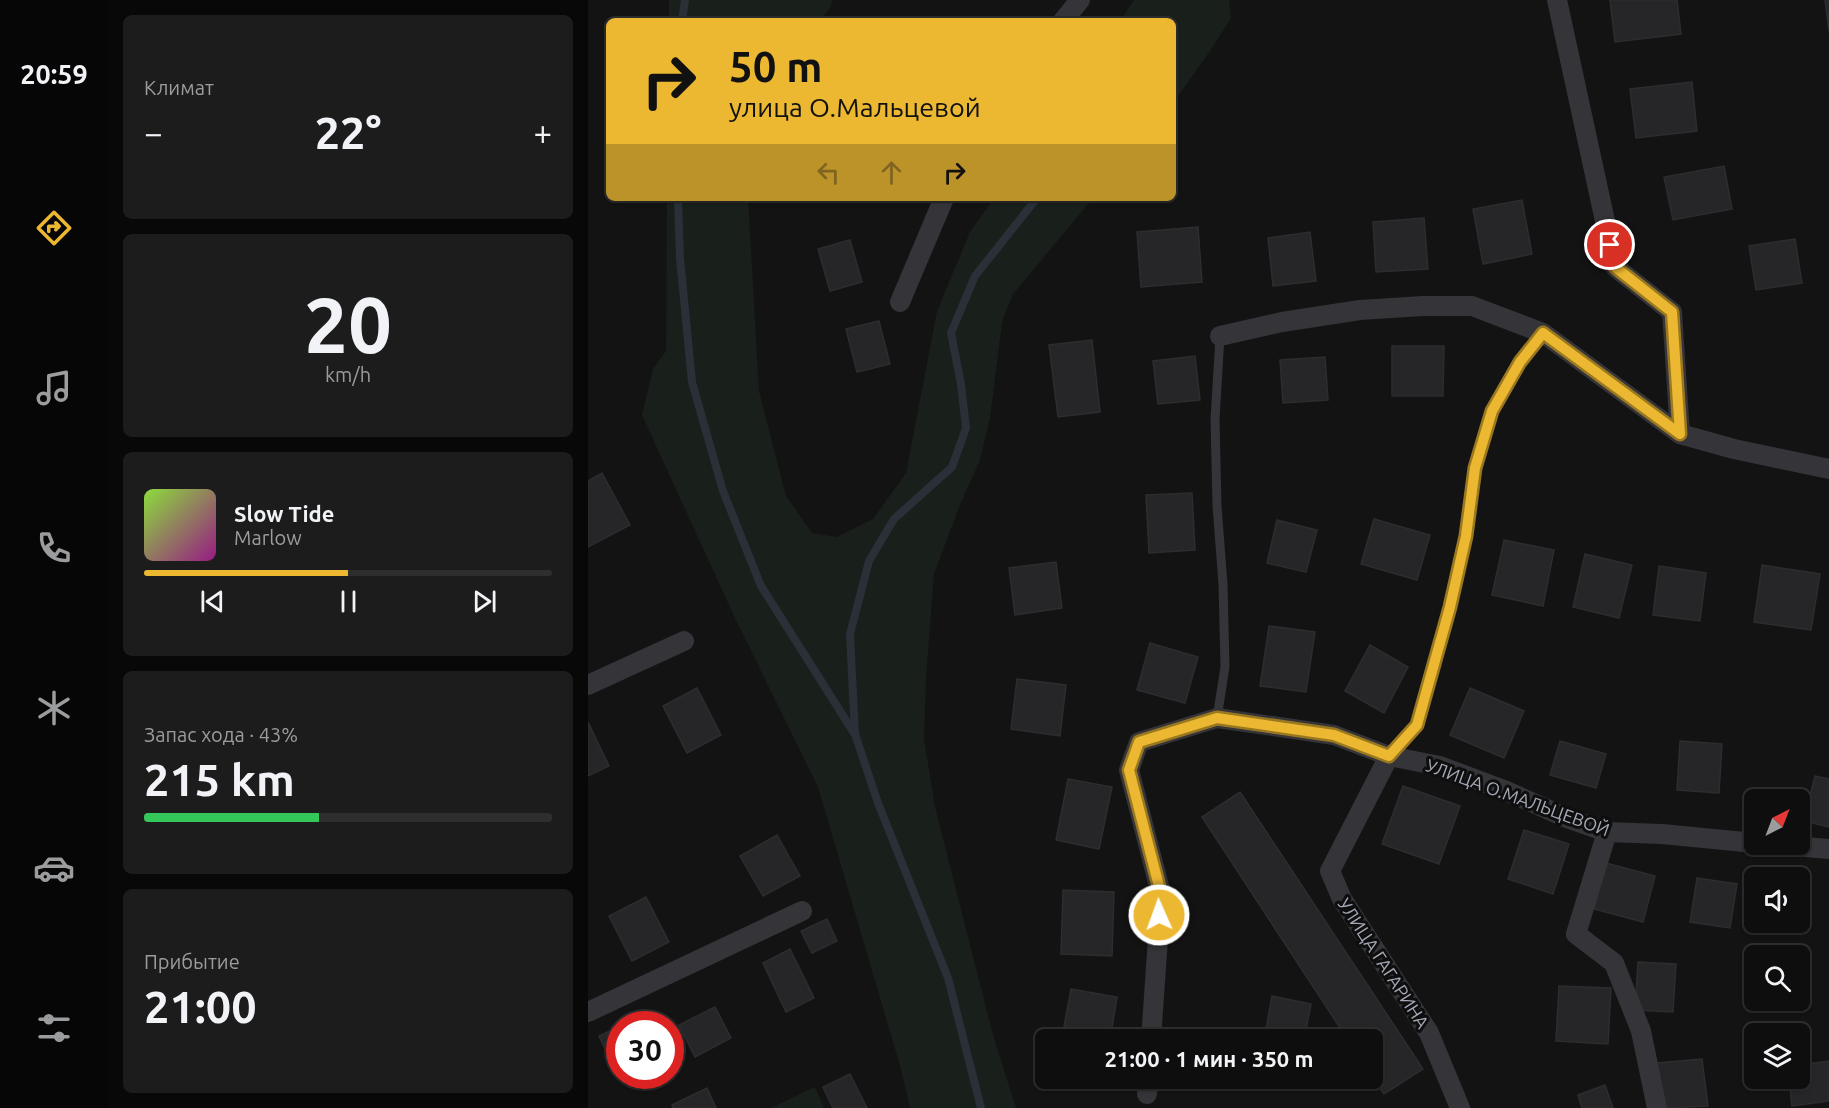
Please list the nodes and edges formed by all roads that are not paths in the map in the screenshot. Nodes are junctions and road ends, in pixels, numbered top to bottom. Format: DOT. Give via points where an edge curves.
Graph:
graph roads {
  1 [pos="1080,0"];
  2 [pos="1557,0"];
  3 [pos="1065,18"];
  4 [pos="943,201"];
  5 [pos="900,302"];
  6 [pos="1543,333"];
  7 [pos="1220,336"];
  8 [pos="1680,434"];
  9 [pos="1829,469"];
  10 [pos="684,641"];
  11 [pos="588,685"];
  12 [pos="1217,718"];
  13 [pos="1389,756"];
  14 [pos="1607,832"];
  15 [pos="1744,842"];
  16 [pos="1810,847"];
  17 [pos="1829,849"];
  18 [pos="802,911"];
  19 [pos="588,1012"];
  20 [pos="1152,1029"];
  21 [pos="1460,1108"];
  22 [pos="1657,1108"];
  1 -- 3 [label="street"];
  2 -- 8 [label="street" via="1615,267 1672,312"];
  4 -- 5 [label="street"];
  6 -- 7 [label="street" via="1472,306 1423,306 1360,310"];
  6 -- 8 [label="street"];
  6 -- 13 [label="lane" via="1520,362 1492,411 1475,468 1466,536 1450,607 1417,725"];
  7 -- 12 [label="lane" via="1215,419 1225,666"];
  8 -- 9 [label="street"];
  10 -- 11 [label="street"];
  12 -- 13 [label="street, УЛИЦА О.МАЛЬЦЕВОЙ" via="1334,735"];
  12 -- 20 [label="street, УЛИЦА О.МАЛЬЦЕВОЙ" via="1139,742 1129,770 1161,894"];
  13 -- 14 [label="street, УЛИЦА О.МАЛЬЦЕВОЙ" via="1440,766"];
  13 -- 21 [label="street, УЛИЦА ГАГАРИНА" via="1330,871 1342,899 1430,1033"];
  14 -- 15 [label="street, УЛИЦА О.МАЛЬЦЕВОЙ"];
  14 -- 22 [label="street" via="1576,934 1614,963 1641,1031"];
  16 -- 17 [label="street"];
  18 -- 19 [label="street"];
}
